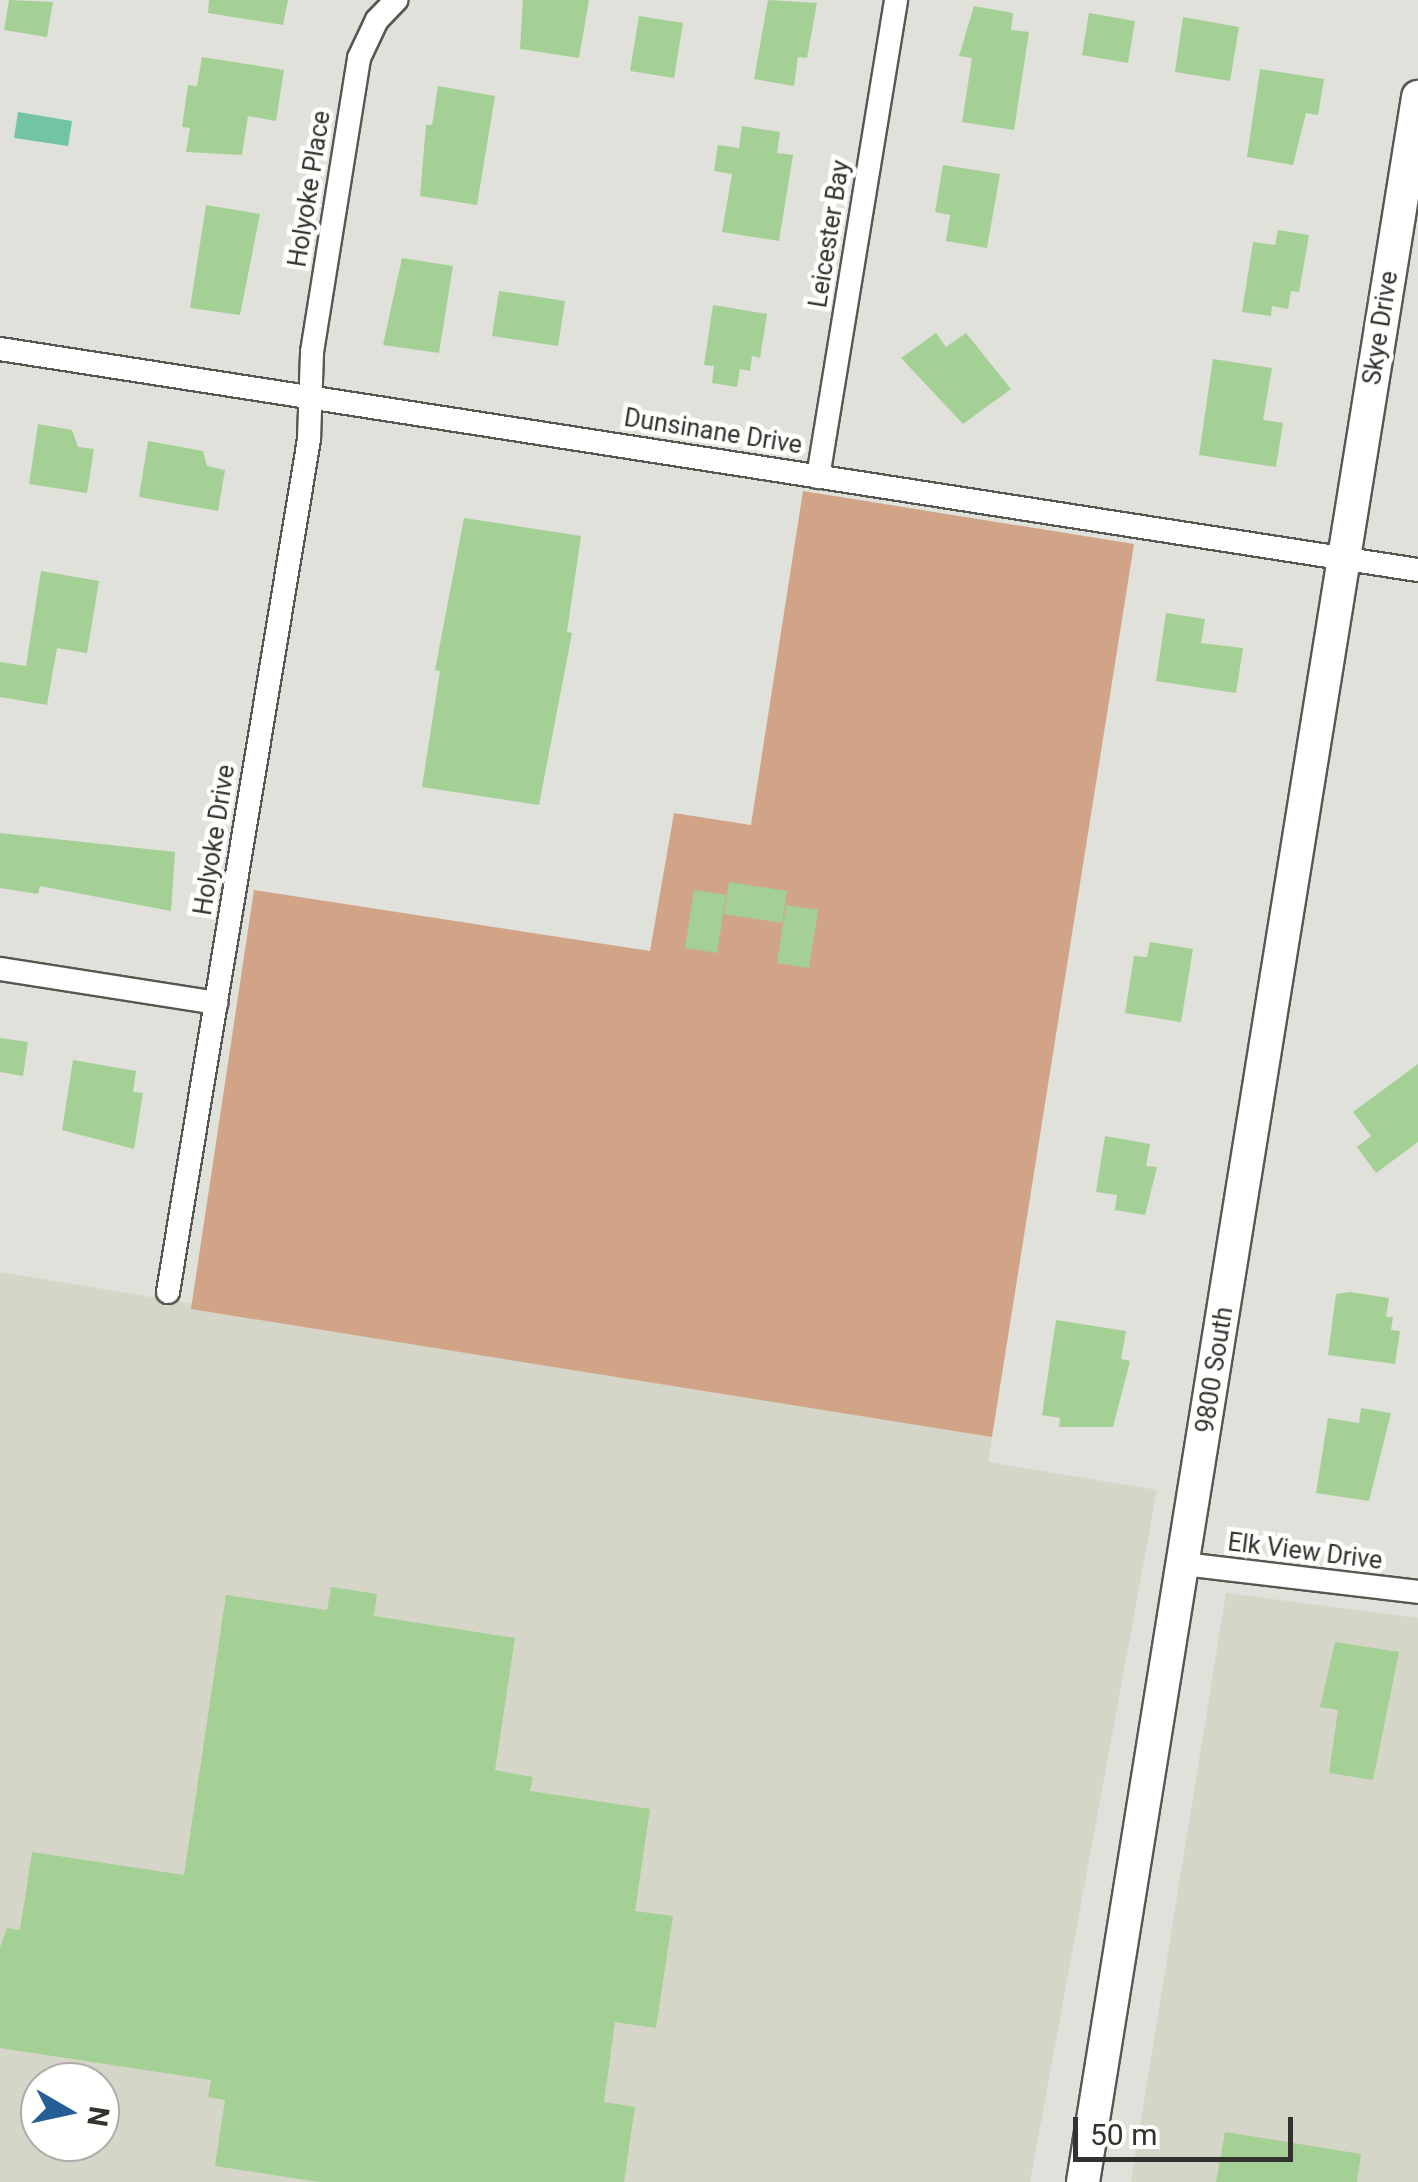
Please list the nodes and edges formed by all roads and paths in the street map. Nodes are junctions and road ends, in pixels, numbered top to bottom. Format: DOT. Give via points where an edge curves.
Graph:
graph roads {
  1 [pos="396,0"];
  2 [pos="896,0"];
  3 [pos="1418,98"];
  4 [pos="0,349"];
  5 [pos="310,397"];
  6 [pos="818,476"];
  7 [pos="1343,558"];
  8 [pos="1418,570"];
  9 [pos="0,969"];
  10 [pos="216,1003"];
  11 [pos="168,1292"];
  12 [pos="1184,1564"];
  13 [pos="1418,1592"];
  14 [pos="1084,2182"];
  1 -- 5 [label="street, Holyoke Place" via="377,20 359,58"];
  2 -- 6 [label="street, Leicester Bay"];
  3 -- 7 [label="main road, Skye Drive"];
  4 -- 5 [label="street, Dunsinane Drive"];
  5 -- 6 [label="street, Dunsinane Drive"];
  5 -- 10 [label="street, Holyoke Drive"];
  6 -- 7 [label="street, Dunsinane Drive"];
  7 -- 8 [label="street, Dunsinane Drive"];
  7 -- 12 [label="main road, 9800 South"];
  9 -- 10 [label="street"];
  10 -- 11 [label="street, Holyoke Drive"];
  12 -- 13 [label="street, Elk View Drive"];
  12 -- 14 [label="main road, 9800 South"];
}
